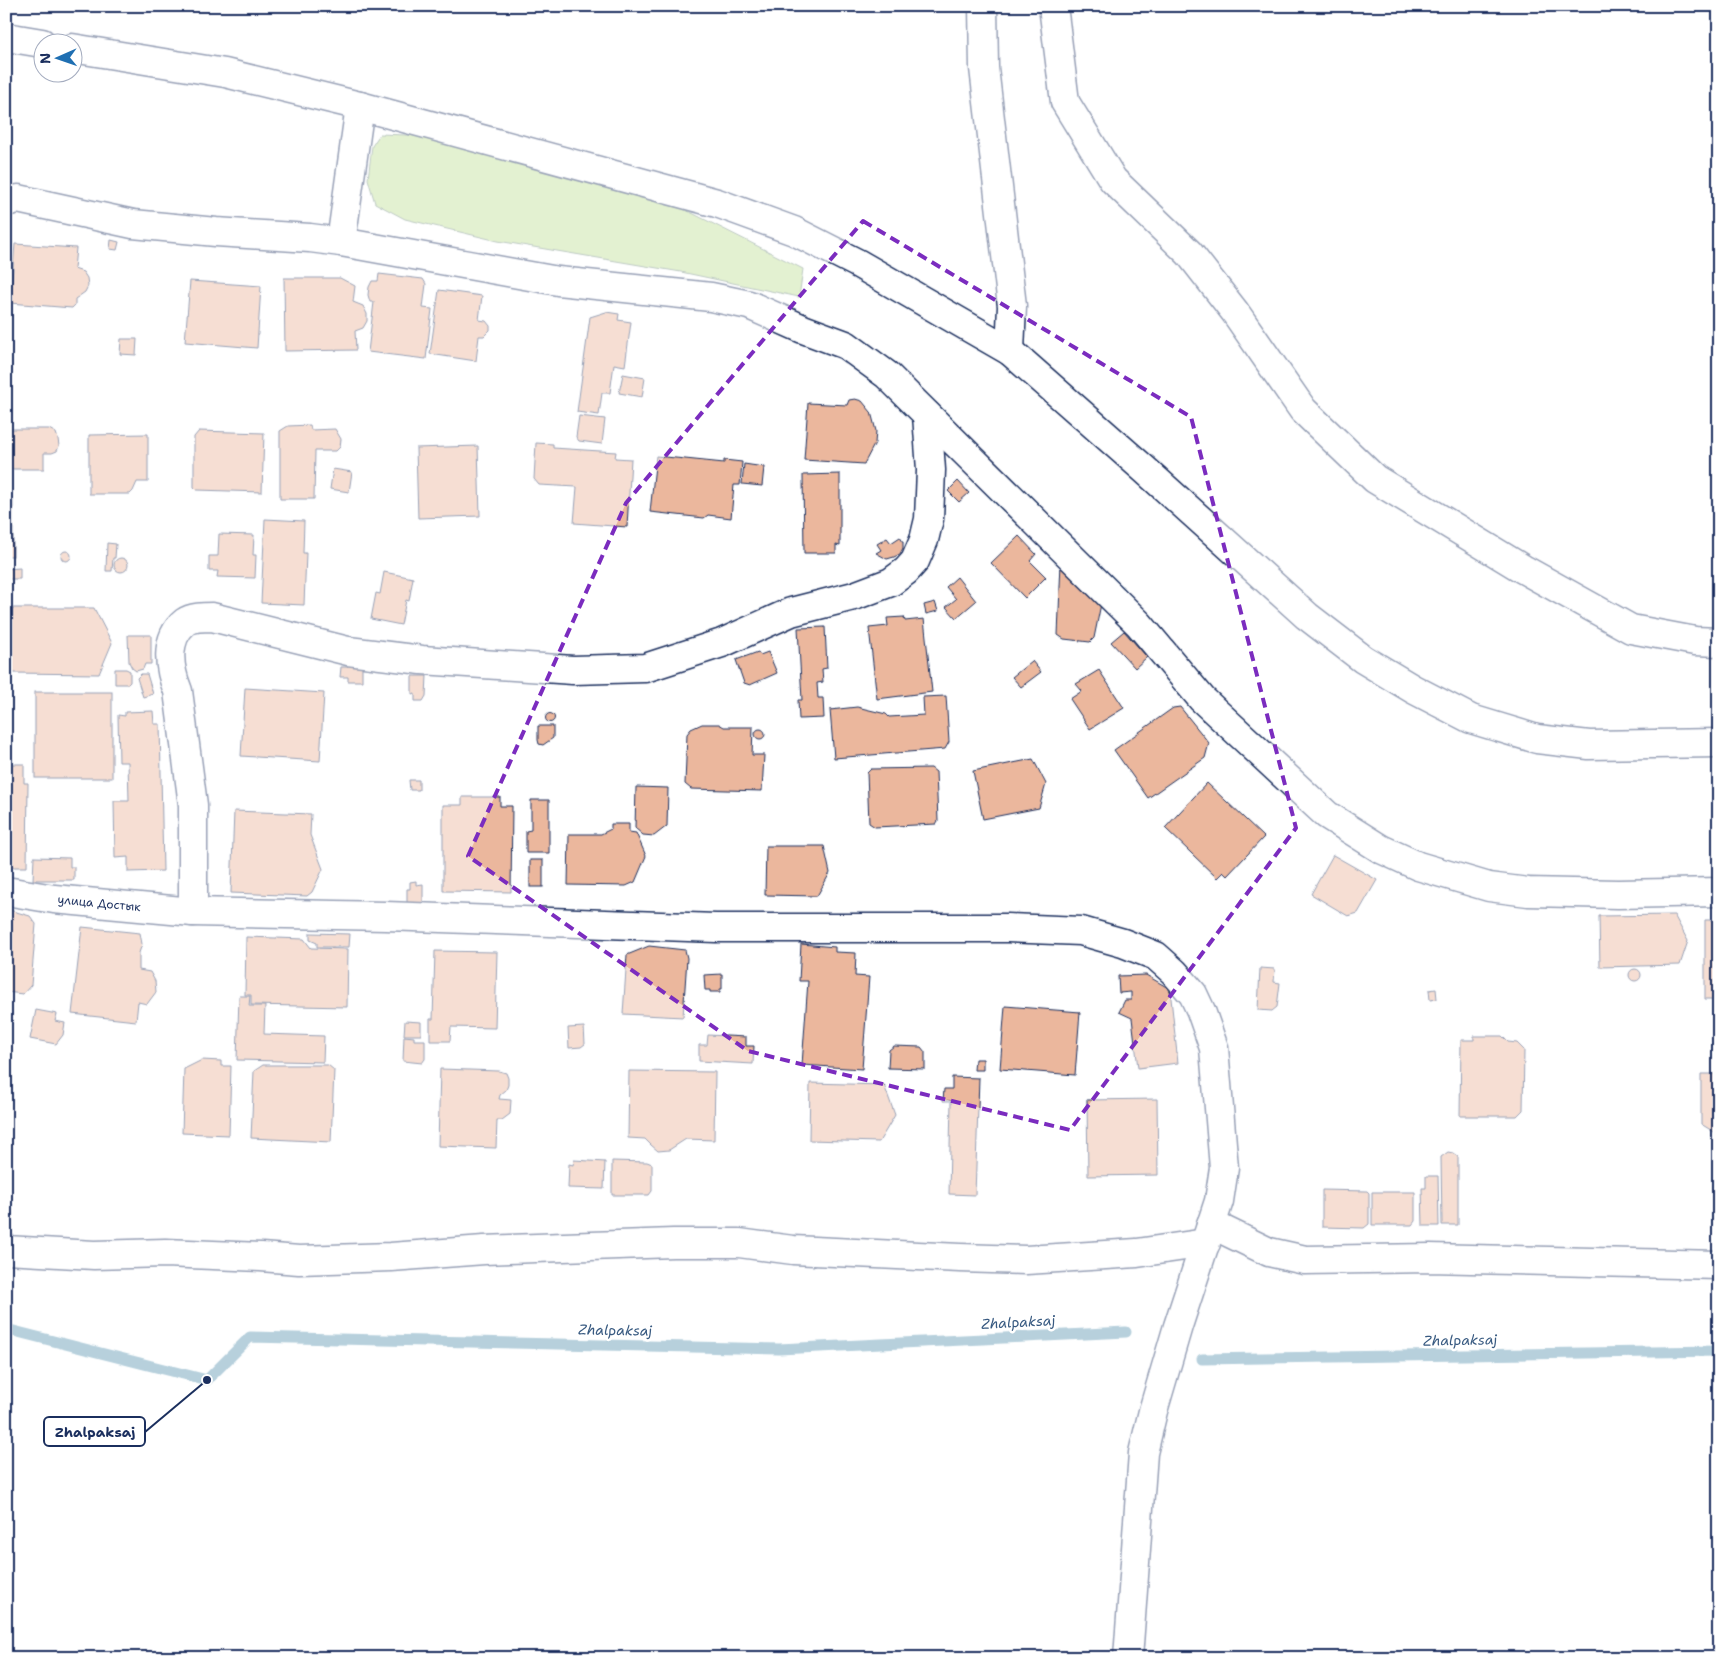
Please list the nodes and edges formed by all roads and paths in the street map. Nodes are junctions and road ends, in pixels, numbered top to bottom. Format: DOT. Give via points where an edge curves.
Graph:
graph roads {
  1 [pos="983,6"];
  2 [pos="1052,6"];
  3 [pos="6,37"];
  4 [pos="32,41"];
  5 [pos="82,50"];
  6 [pos="360,106"];
  7 [pos="6,202"];
  8 [pos="341,242"];
  9 [pos="1010,351"];
  10 [pos="927,415"];
  11 [pos="1719,642"];
  12 [pos="1719,743"];
  13 [pos="6,891"];
  14 [pos="1719,892"];
  15 [pos="193,912"];
  16 [pos="1208,1234"];
  17 [pos="6,1250"];
  18 [pos="1719,1264"];
  19 [pos="1128,1658"];
  1 -- 9 [label="street" via="984,68 1012,306"];
  2 -- 11 [label="street" via="1066,102 1113,180 1189,253 1235,312 1303,410 1375,479 1523,569 1631,629 1695,641"];
  3 -- 4 [label="street"];
  5 -- 6 [label="street" via="225,73"];
  6 -- 8 [label="street"];
  6 -- 9 [label="street" via="717,203 794,231 857,263"];
  7 -- 8 [label="street" via="18,199 133,224"];
  8 -- 10 [label="street" via="558,281 711,297 749,305 846,344 887,375"];
  9 -- 12 [label="street" via="1307,616 1363,659 1413,690 1471,719 1537,739 1589,745"];
  10 -- 14 [label="street" via="1139,624 1202,699 1327,816 1381,849 1418,866 1489,887 1528,892"];
  10 -- 15 [label="street" via="931,470 929,519 915,561 906,571 891,582 854,596 792,612 722,643 645,668 573,670 422,660 348,651 212,617 186,621 175,634 170,652 193,805"];
  13 -- 15 [label="street, улица Достык" via="54,899"];
  15 -- 16 [label="street, улица Достык" via="716,928 1007,928 1081,931 1123,943 1156,956 1174,972 1193,994 1214,1048 1224,1168 1219,1201"];
  16 -- 17 [label="street" via="1136,1253 1026,1260 793,1250 738,1243 512,1249 299,1260"];
  16 -- 18 [label="street" via="1305,1260 1430,1258"];
  16 -- 19 [label="street, улица Достык" via="1178,1326 1143,1453"];
}
